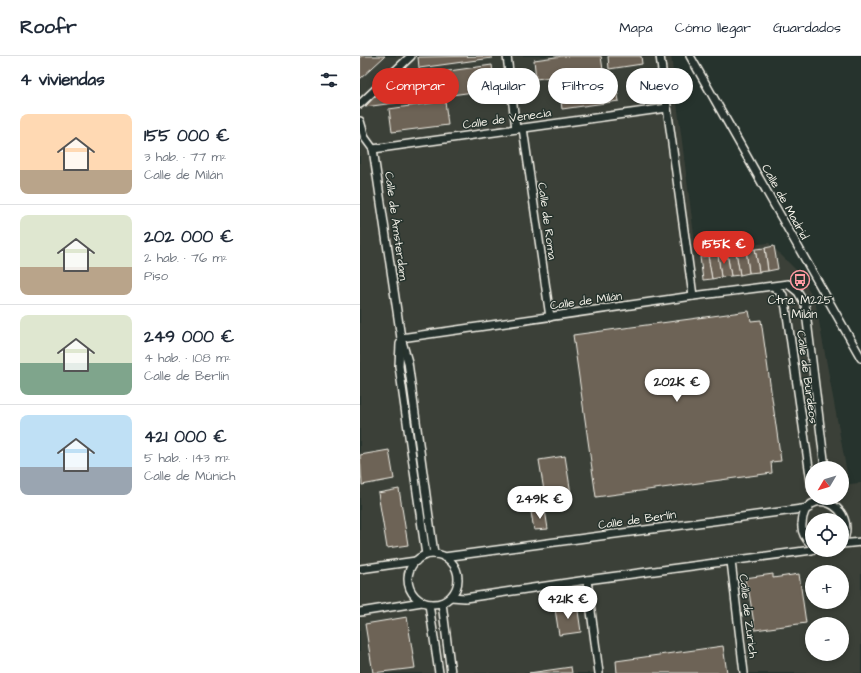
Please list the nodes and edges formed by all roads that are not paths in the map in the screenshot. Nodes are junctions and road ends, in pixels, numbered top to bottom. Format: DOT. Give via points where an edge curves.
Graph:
graph roads {
  1 [pos="411,56"];
  2 [pos="507,56"];
  3 [pos="660,56"];
  4 [pos="690,56"];
  5 [pos="360,104"];
  6 [pos="667,108"];
  7 [pos="360,121"];
  8 [pos="519,128"];
  9 [pos="373,149"];
  10 [pos="774,287"];
  11 [pos="693,296"];
  12 [pos="550,317"];
  13 [pos="401,338"];
  14 [pos="861,358"];
  15 [pos="808,461"];
  16 [pos="824,461"];
  17 [pos="805,504"];
  18 [pos="838,505"];
  19 [pos="846,513"];
  20 [pos="805,515"];
  21 [pos="805,536"];
  22 [pos="861,542"];
  23 [pos="849,543"];
  24 [pos="805,551"];
  25 [pos="434,554"];
  26 [pos="426,555"];
  27 [pos="444,557"];
  28 [pos="416,561"];
  29 [pos="730,561"];
  30 [pos="360,569"];
  31 [pos="587,580"];
  32 [pos="451,597"];
  33 [pos="426,603"];
  34 [pos="442,603"];
  35 [pos="360,612"];
  36 [pos="439,673"];
  37 [pos="451,673"];
  38 [pos="599,673"];
  39 [pos="744,673"];
  1 -- 5 [label="street"];
  2 -- 8 [label="street, Calle de Roma"];
  3 -- 6 [label="street"];
  4 -- 14 [label="street, Calle de Madrid"];
  6 -- 8 [label="street, Calle de Venecia"];
  6 -- 11 [label="street"];
  7 -- 9 [label="street, Calle de Ámsterdam" via="365,138"];
  8 -- 9 [label="street, Calle de Venecia"];
  8 -- 12 [label="street, Calle de Roma"];
  9 -- 13 [label="street, Calle de Ámsterdam"];
  10 -- 11 [label="street, Calle de Milán"];
  10 -- 15 [label="street, Calle de Burdeos" via="783,295 786,308"];
  10 -- 16 [label="street, Calle de Burdeos" via="788,284 798,292 805,304"];
  11 -- 12 [label="street, Calle de Milán"];
  12 -- 13 [label="street, Calle de Milán"];
  13 -- 25 [label="street, Calle de Ámsterdam" via="408,362"];
  13 -- 26 [label="street, Calle de Ámsterdam" via="399,366"];
  17 -- 27 [label="street, Calle de Berlín"];
  18 -- 19 [label="street"];
  20 -- 21 [label="street" via="802,520"];
  22 -- 23 [label="street"];
  24 -- 29 [label="street"];
  25 -- 26 [label="street"];
  25 -- 27 [label="street"];
  26 -- 28 [label="street"];
  27 -- 32 [label="street" via="453,564 458,575 456,591"];
  28 -- 30 [label="street"];
  28 -- 33 [label="street" via="408,575 408,583 411,591"];
  29 -- 31 [label="street"];
  29 -- 39 [label="street, Calle de Zurich"];
  31 -- 32 [label="street" via="465,598"];
  31 -- 38 [label="street"];
  32 -- 34 [label="street"];
  33 -- 34 [label="street"];
  33 -- 35 [label="street"];
  33 -- 36 [label="street"];
  34 -- 37 [label="street"];
}
